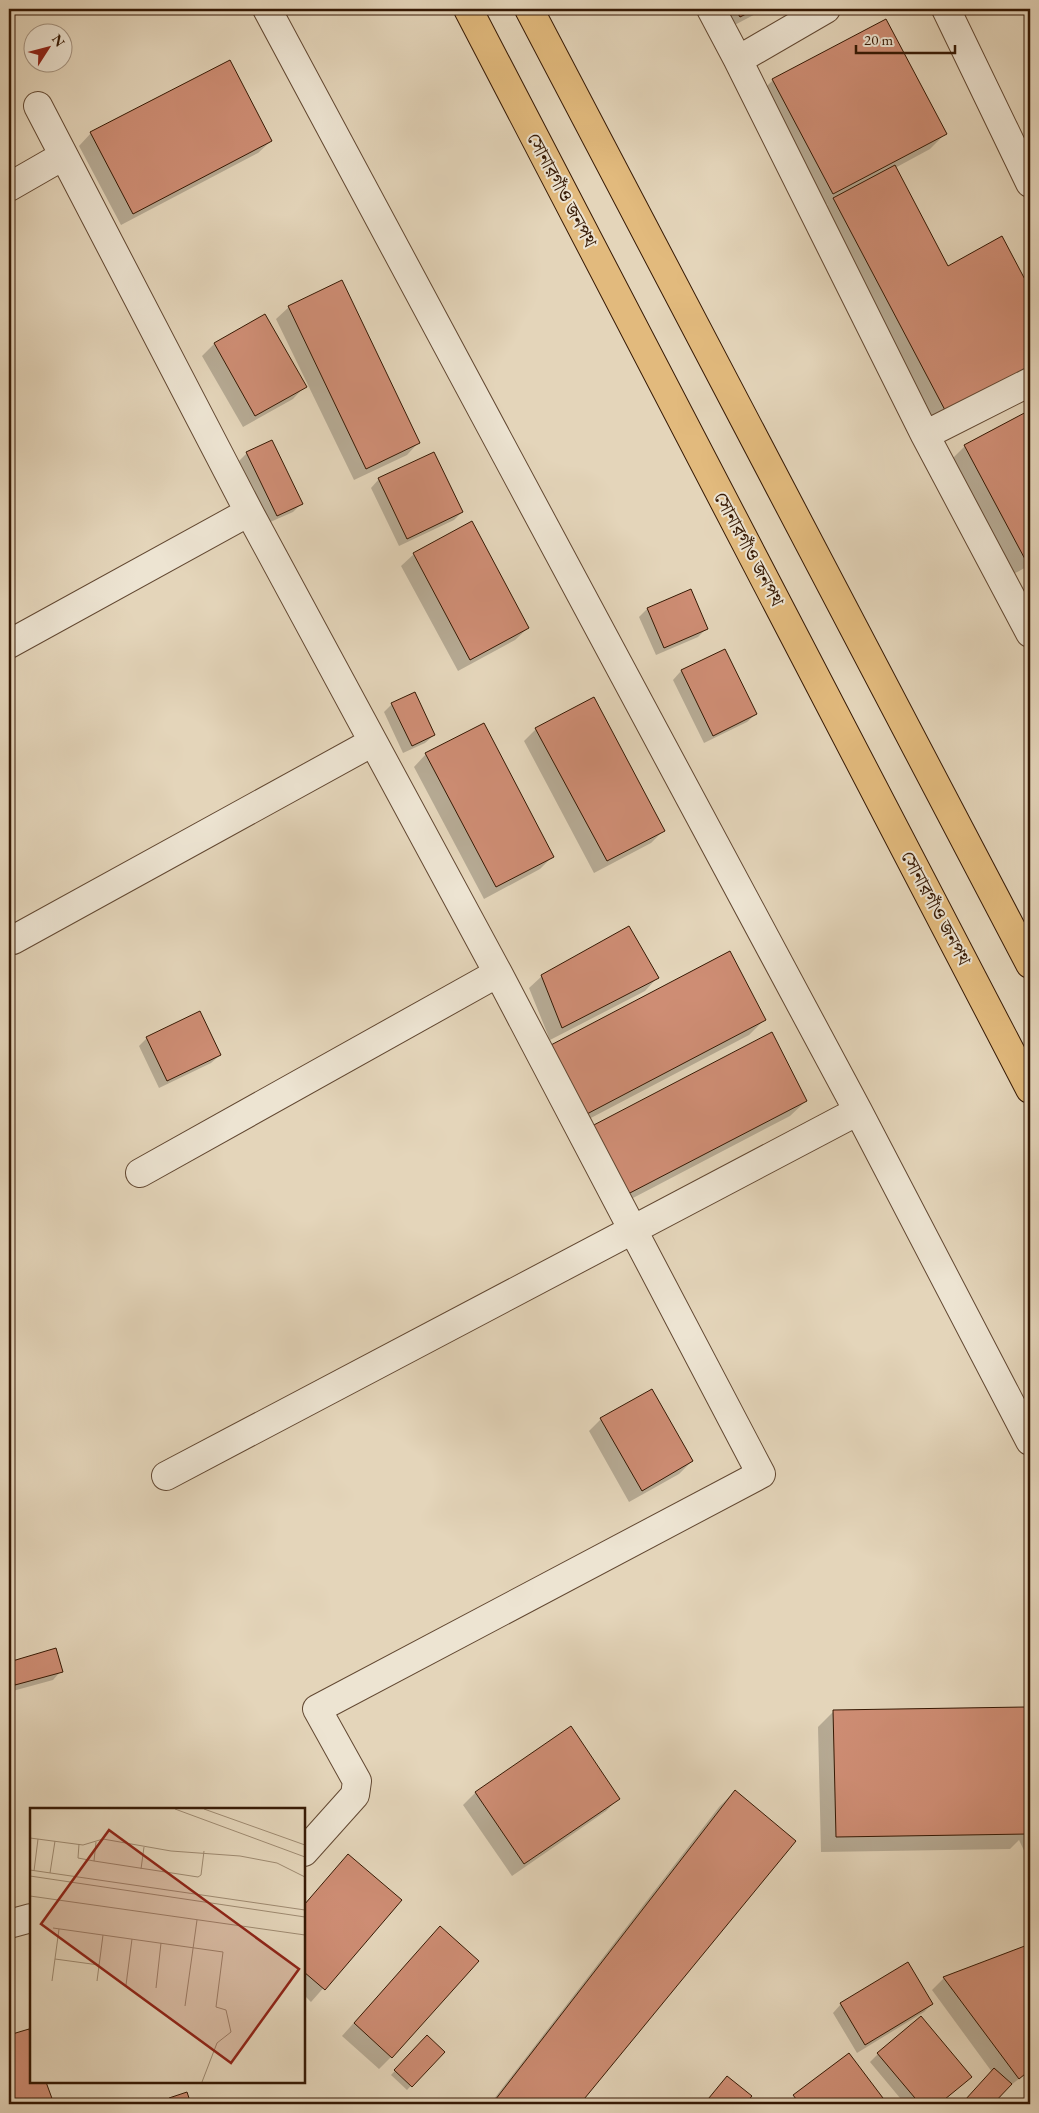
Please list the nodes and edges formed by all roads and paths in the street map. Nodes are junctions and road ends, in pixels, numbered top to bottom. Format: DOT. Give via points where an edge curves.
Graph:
graph roads {
  1 [pos="267,9"];
  2 [pos="468,9"];
  3 [pos="529,9"];
  4 [pos="711,9"];
  5 [pos="826,9"];
  6 [pos="946,9"];
  7 [pos="738,60"];
  8 [pos="38,106"];
  9 [pos="63,156"];
  10 [pos="1030,183"];
  11 [pos="9,187"];
  12 [pos="1030,382"];
  13 [pos="925,435"];
  14 [pos="249,512"];
  15 [pos="1030,633"];
  16 [pos="9,643"];
  17 [pos="372,742"];
  18 [pos="12,940"];
  19 [pos="1030,964"];
  20 [pos="498,973"];
  21 [pos="1030,1089"];
  22 [pos="858,1111"];
  23 [pos="140,1173"];
  24 [pos="632,1230"];
  25 [pos="1030,1441"];
  26 [pos="166,1476"];
  27 [pos="305,1851"];
  28 [pos="30,1918"];
  29 [pos="9,1924"];
  1 -- 22 [label="street"];
  2 -- 21 [label="main road, সোনারগাঁও জনপথ"];
  3 -- 19 [label="main road"];
  4 -- 7 [label="street"];
  5 -- 7 [label="street"];
  6 -- 10 [label="street"];
  7 -- 13 [label="street"];
  8 -- 9 [label="street"];
  9 -- 11 [label="street"];
  9 -- 14 [label="street"];
  12 -- 13 [label="street"];
  13 -- 15 [label="street"];
  14 -- 16 [label="street"];
  14 -- 17 [label="street"];
  17 -- 18 [label="street"];
  17 -- 20 [label="street"];
  20 -- 23 [label="street"];
  20 -- 24 [label="street"];
  22 -- 24 [label="street"];
  22 -- 25 [label="street"];
  24 -- 26 [label="street"];
  24 -- 27 [label="street" via="761,1474 317,1708 357,1781 355,1795"];
  28 -- 29 [label="street"];
}
